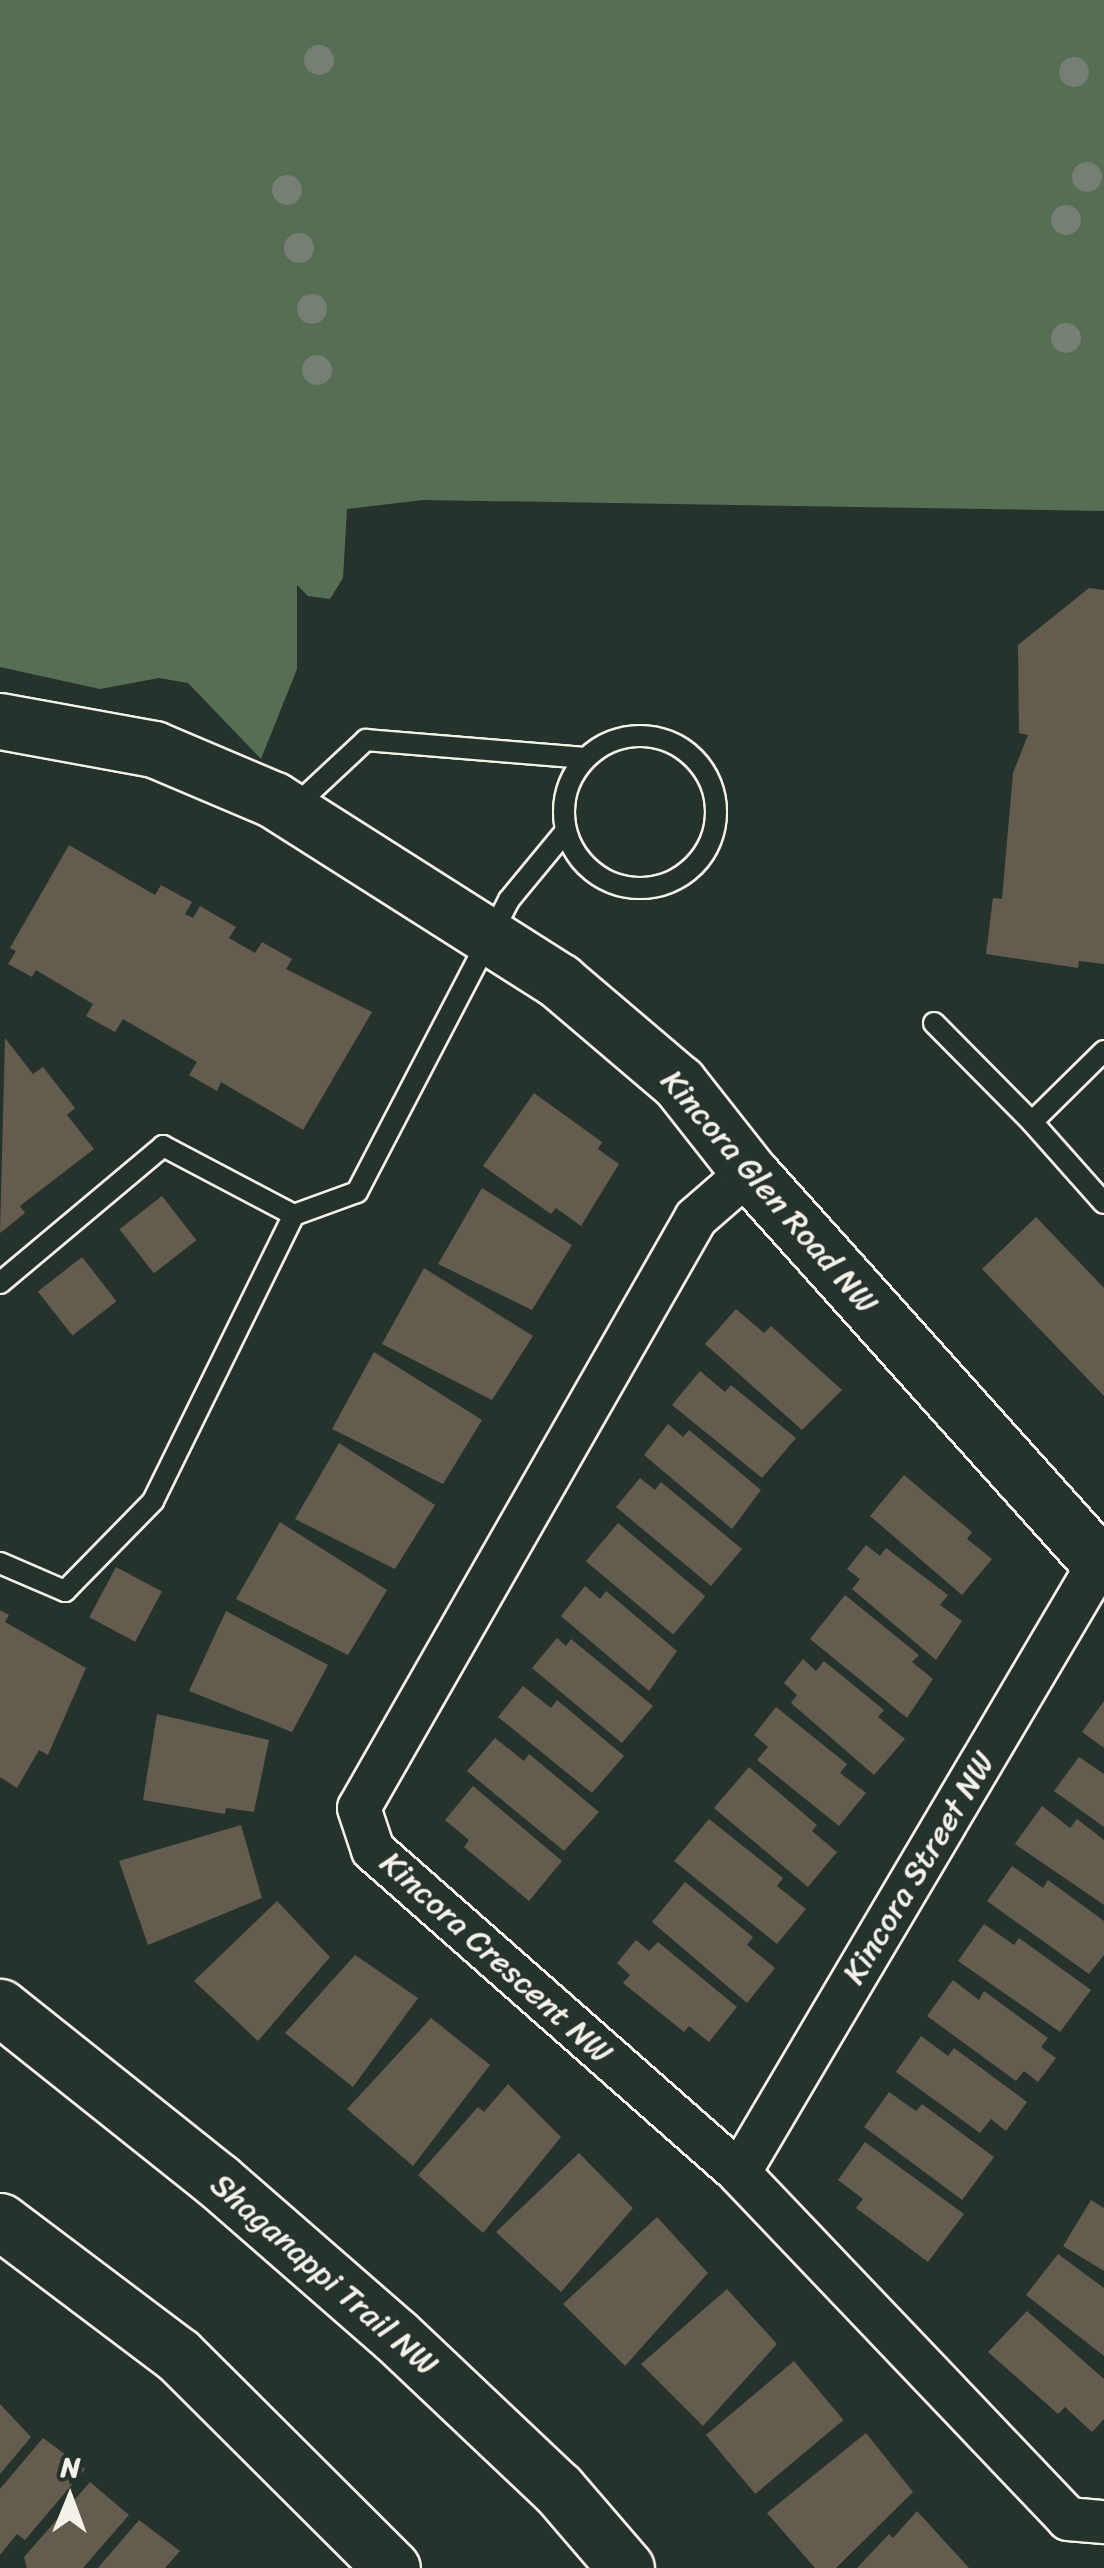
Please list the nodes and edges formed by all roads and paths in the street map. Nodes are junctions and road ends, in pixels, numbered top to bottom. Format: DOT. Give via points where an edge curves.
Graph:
graph roads {
  1 [pos="0,721"];
  2 [pos="584,758"];
  3 [pos="291,810"];
  4 [pos="565,832"];
  5 [pos="492,936"];
  6 [pos="934,1022"];
  7 [pos="1104,1051"];
  8 [pos="1032,1122"];
  9 [pos="749,1172"];
  10 [pos="1104,1203"];
  11 [pos="294,1214"];
  12 [pos="0,1283"];
  13 [pos="1099,1555"];
  14 [pos="0,1562"];
  15 [pos="0,2007"];
  16 [pos="739,2174"];
  17 [pos="0,2221"];
  18 [pos="1104,2522"];
  19 [pos="392,2568"];
  20 [pos="626,2568"];
  1 -- 3 [label="street, Kincora Glen Road NW" via="154,749"];
  2 -- 3 [label="lane" via="366,740"];
  2 -- 4 [label="lane" via="566,793"];
  2 -- 4 [label="lane" via="626,736 674,743 708,776 716,823 694,866 672,882 646,888 596,875"];
  3 -- 5 [label="street, Kincora Glen Road NW"];
  4 -- 5 [label="lane" via="509,900"];
  5 -- 9 [label="street, Kincora Glen Road NW" via="559,981 678,1083"];
  5 -- 11 [label="lane" via="358,1192"];
  6 -- 8 [label="lane"];
  7 -- 8 [label="lane"];
  8 -- 10 [label="lane"];
  9 -- 13 [label="street, Kincora Glen Road NW"];
  9 -- 16 [label="street, Kincora Crescent NW" via="696,1218 359,1808 373,1850"];
  11 -- 12 [label="lane" via="163,1146"];
  11 -- 14 [label="lane" via="154,1501 65,1591"];
  13 -- 16 [label="street, Kincora Street NW"];
  15 -- 20 [label="street, Shaganappi Trail NW" via="217,2180 396,2336 558,2489"];
  16 -- 18 [label="street, Kincora Crescent NW" via="1068,2519"];
  17 -- 19 [label="street" via="178,2355"];
}
